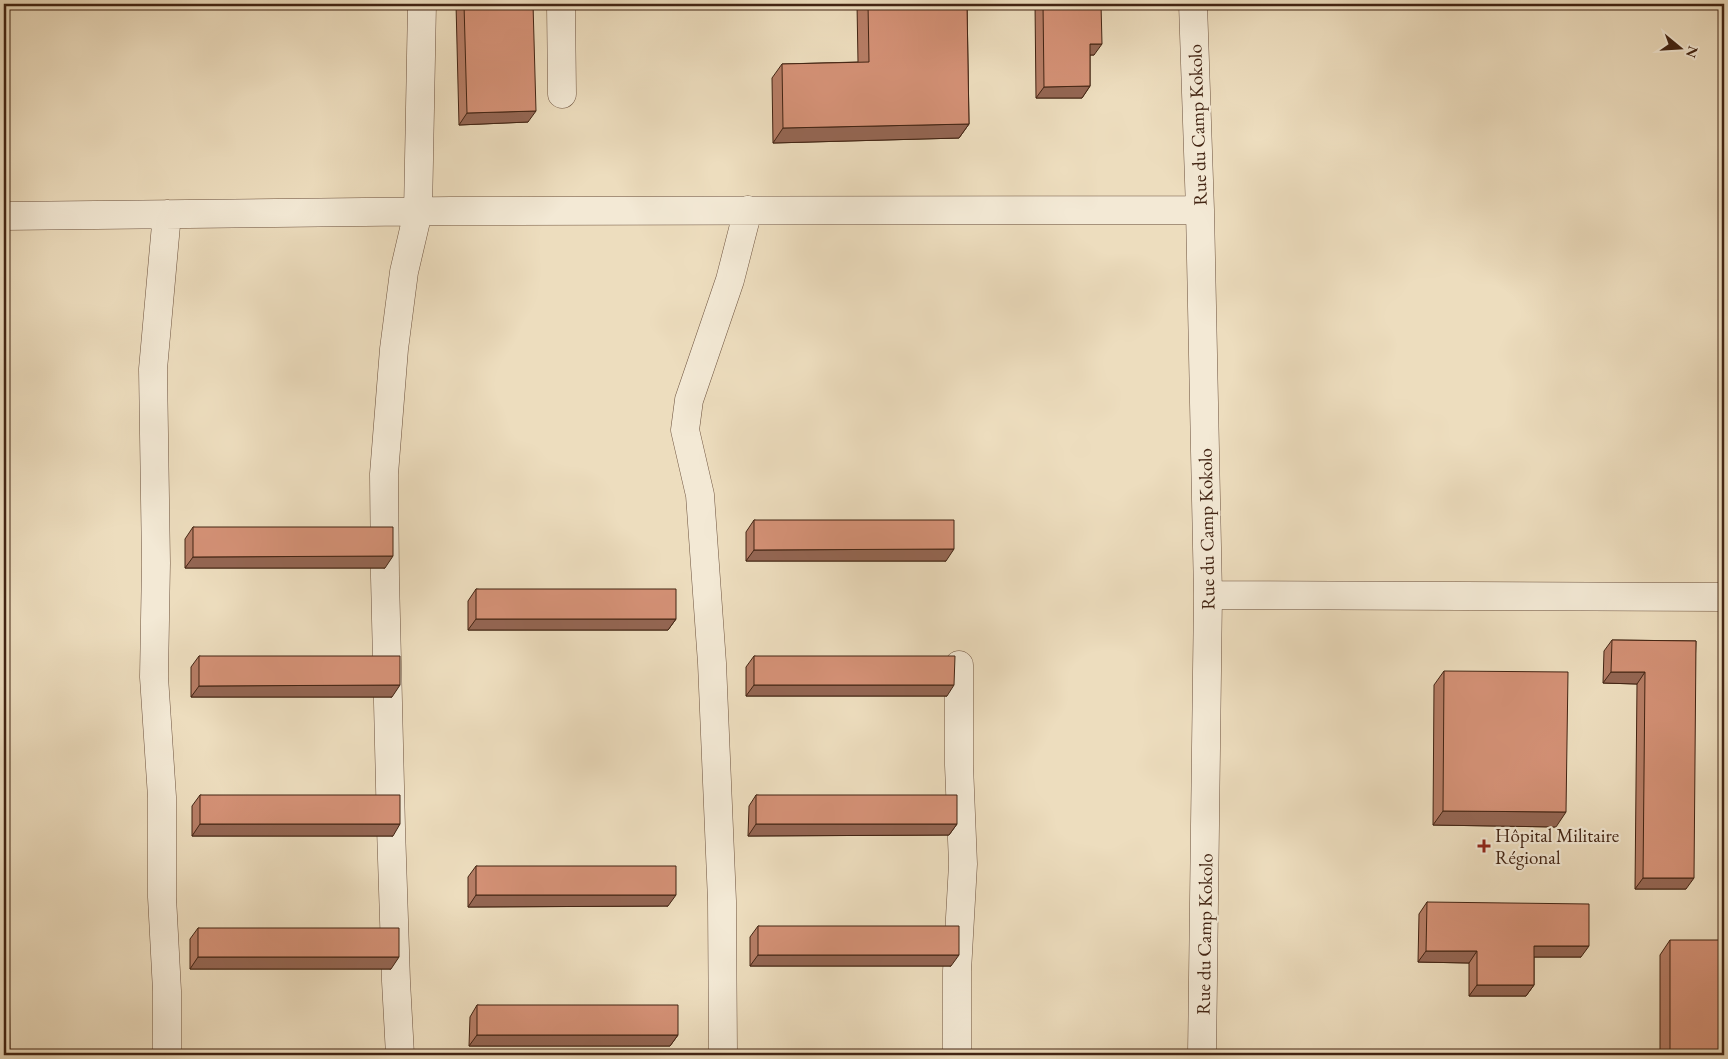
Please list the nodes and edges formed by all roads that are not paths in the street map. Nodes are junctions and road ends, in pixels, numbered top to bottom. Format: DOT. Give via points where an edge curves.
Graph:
graph roads {
  1 [pos="422,4"];
  2 [pos="561,4"];
  3 [pos="1193,4"];
  4 [pos="562,94"];
  5 [pos="748,210"];
  6 [pos="1200,210"];
  7 [pos="418,212"];
  8 [pos="167,214"];
  9 [pos="4,216"];
  10 [pos="1208,595"];
  11 [pos="1724,597"];
  12 [pos="959,665"];
  13 [pos="168,1055"];
  14 [pos="400,1055"];
  15 [pos="723,1055"];
  16 [pos="957,1055"];
  17 [pos="1202,1055"];
  1 -- 7 [label="street"];
  2 -- 4 [label="street"];
  3 -- 6 [label="street, Rue du Camp Kokolo"];
  5 -- 6 [label="street"];
  5 -- 7 [label="street"];
  5 -- 15 [label="street" via="730,280 689,400 685,430 700,495 712,663 722,901"];
  6 -- 10 [label="street, Rue du Camp Kokolo"];
  7 -- 8 [label="street"];
  7 -- 14 [label="street" via="404,272 394,349 384,474 390,828"];
  8 -- 9 [label="street"];
  8 -- 13 [label="street" via="153,369 154,677 162,796"];
  10 -- 11 [label="street"];
  10 -- 17 [label="street, Rue du Camp Kokolo"];
  12 -- 16 [label="street" via="963,864 957,971"];
}
